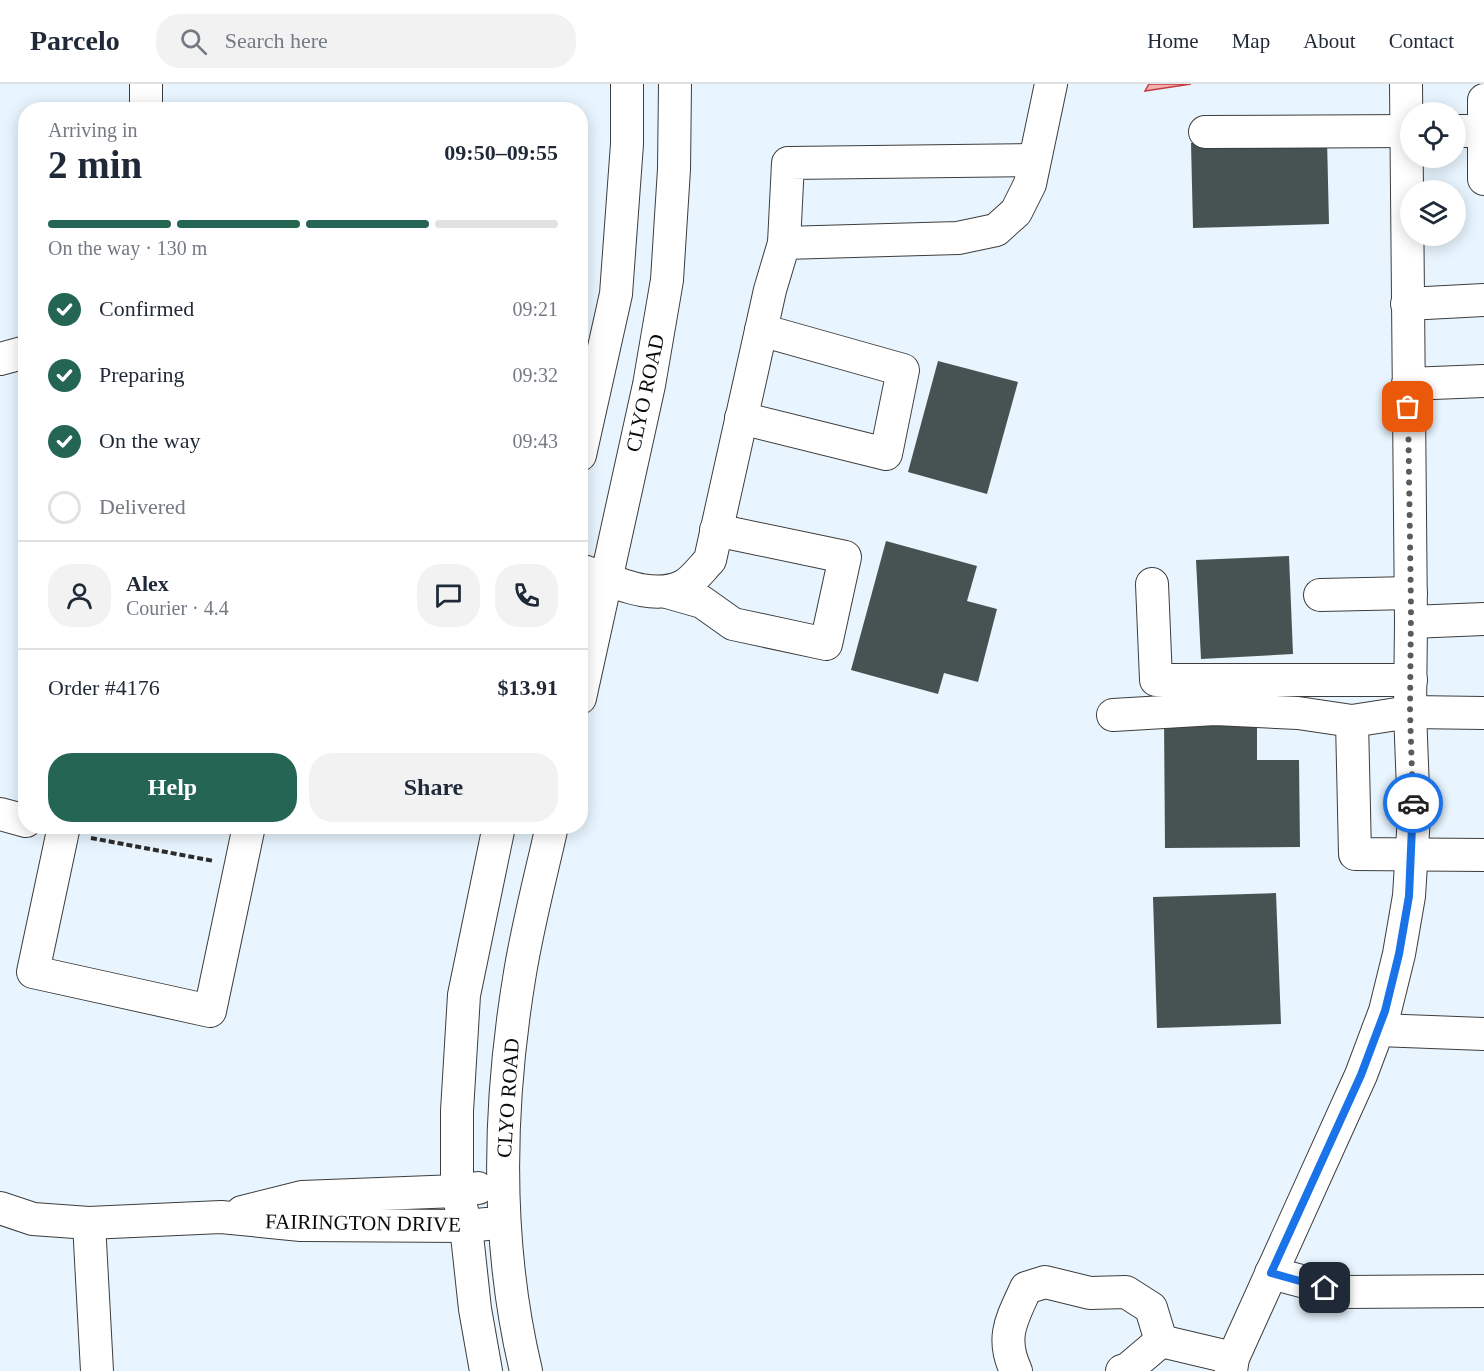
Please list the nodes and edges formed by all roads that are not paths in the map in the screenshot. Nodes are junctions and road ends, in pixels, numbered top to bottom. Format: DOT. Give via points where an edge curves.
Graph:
graph roads {
  1 [pos="146,84"];
  2 [pos="627,84"];
  3 [pos="675,84"];
  4 [pos="1051,84"];
  5 [pos="1406,84"];
  6 [pos="1484,100"];
  7 [pos="146,102"];
  8 [pos="1407,102"];
  9 [pos="1483,130"];
  10 [pos="1400,131"];
  11 [pos="1466,131"];
  12 [pos="1205,132"];
  13 [pos="1035,160"];
  14 [pos="1408,168"];
  15 [pos="1484,179"];
  16 [pos="784,243"];
  17 [pos="1484,300"];
  18 [pos="1407,304"];
  19 [pos="761,330"];
  20 [pos="18,354"];
  21 [pos="0,359"];
  22 [pos="1484,381"];
  23 [pos="1408,384"];
  24 [pos="741,418"];
  25 [pos="588,419"];
  26 [pos="716,530"];
  27 [pos="593,574"];
  28 [pos="1152,584"];
  29 [pos="667,592"];
  30 [pos="1320,595"];
  31 [pos="1411,608"];
  32 [pos="1484,619"];
  33 [pos="588,622"];
  34 [pos="1411,680"];
  35 [pos="1410,712"];
  36 [pos="1484,713"];
  37 [pos="1113,715"];
  38 [pos="1352,721"];
  39 [pos="0,814"];
  40 [pos="18,819"];
  41 [pos="56,834"];
  42 [pos="247,834"];
  43 [pos="497,834"];
  44 [pos="550,834"];
  45 [pos="1412,853"];
  46 [pos="1484,855"];
  47 [pos="1378,1030"];
  48 [pos="1484,1034"];
  49 [pos="502,1185"];
  50 [pos="458,1191"];
  51 [pos="0,1208"];
  52 [pos="221,1217"];
  53 [pos="89,1223"];
  54 [pos="506,1223"];
  55 [pos="466,1226"];
  56 [pos="1271,1273"];
  57 [pos="1484,1292"];
  58 [pos="1161,1341"];
  59 [pos="1232,1364"];
  60 [pos="97,1371"];
  61 [pos="486,1371"];
  62 [pos="526,1371"];
  63 [pos="1016,1371"];
  64 [pos="1122,1371"];
  1 -- 7 [label="street"];
  2 -- 25 [label="street" via="627,144 616,294"];
  3 -- 27 [label="street, CLYO ROAD" via="667,280 649,385"];
  4 -- 13 [label="street"];
  5 -- 8 [label="street"];
  6 -- 9 [label="street"];
  9 -- 11 [label="street"];
  9 -- 15 [label="street"];
  10 -- 12 [label="street"];
  13 -- 16 [label="street" via="1030,184 1016,212 996,230 958,238"];
  13 -- 16 [label="street" via="788,163"];
  14 -- 18 [label="street"];
  16 -- 19 [label="street"];
  17 -- 18 [label="street"];
  18 -- 23 [label="street"];
  19 -- 24 [label="street"];
  19 -- 24 [label="street" via="903,370 886,454"];
  20 -- 21 [label="street"];
  22 -- 23 [label="street"];
  23 -- 31 [label="street"];
  24 -- 26 [label="street"];
  26 -- 29 [label="street" via="710,560 686,585"];
  26 -- 29 [label="street" via="845,557 826,644 733,624 702,602"];
  27 -- 29 [label="street" via="634,588"];
  27 -- 33 [label="street, CLYO ROAD"];
  28 -- 34 [label="street" via="1156,680"];
  30 -- 31 [label="street"];
  31 -- 32 [label="street"];
  31 -- 34 [label="street"];
  34 -- 35 [label="street"];
  35 -- 36 [label="street"];
  35 -- 38 [label="street"];
  35 -- 45 [label="street"];
  37 -- 38 [label="street" via="1215,709 1298,712"];
  38 -- 45 [label="street" via="1355,854"];
  39 -- 40 [label="street"];
  41 -- 42 [label="street" via="33,972 210,1011"];
  43 -- 50 [label="street" via="464,995 457,1111"];
  44 -- 49 [label="street, CLYO ROAD" via="520,972 505,1084"];
  45 -- 46 [label="street"];
  45 -- 47 [label="street" via="1399,954"];
  47 -- 48 [label="street"];
  47 -- 56 [label="street"];
  49 -- 50 [label="street, FAIRINGTON DRIVE"];
  49 -- 54 [label="street, CLYO ROAD"];
  50 -- 52 [label="street, FAIRINGTON DRIVE" via="302,1197"];
  50 -- 55 [label="street"];
  51 -- 53 [label="street, FAIRINGTON DRIVE" via="33,1219"];
  52 -- 53 [label="street, FAIRINGTON DRIVE"];
  52 -- 55 [label="street, FAIRINGTON DRIVE" via="301,1225"];
  53 -- 60 [label="street"];
  54 -- 55 [label="street, FAIRINGTON DRIVE"];
  54 -- 62 [label="street, CLYO ROAD" via="511,1298"];
  55 -- 61 [label="street"];
  56 -- 57 [label="street" via="1343,1292"];
  56 -- 59 [label="street"];
  58 -- 59 [label="street"];
  58 -- 63 [label="street" via="1151,1308 1126,1292 1090,1293 1045,1282 1026,1288 1008,1330"];
  58 -- 64 [label="street"];
}
